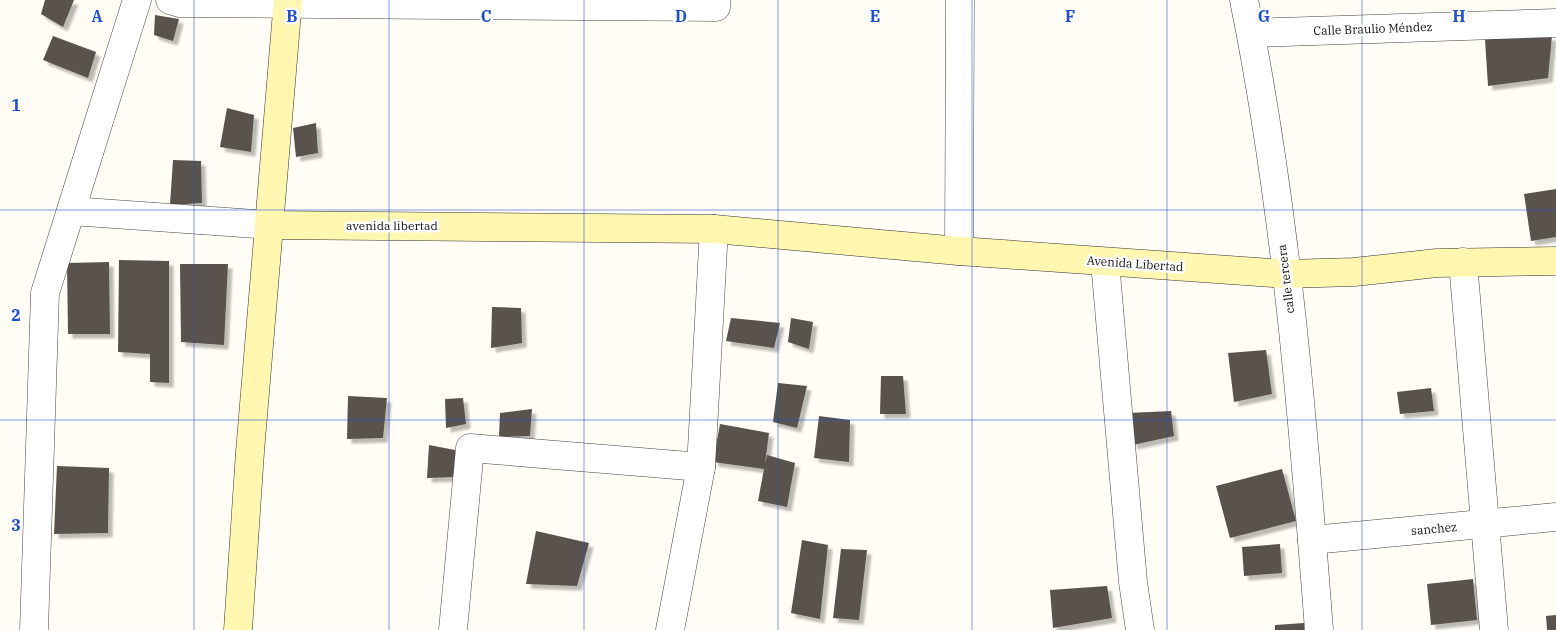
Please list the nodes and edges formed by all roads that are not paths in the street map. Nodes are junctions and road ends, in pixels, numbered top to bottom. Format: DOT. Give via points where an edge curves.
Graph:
graph roads {
  1 [pos="137,0"];
  2 [pos="170,0"];
  3 [pos="716,0"];
  4 [pos="960,0"];
  5 [pos="1244,0"];
  6 [pos="287,2"];
  7 [pos="1556,23"];
  8 [pos="1251,33"];
  9 [pos="71,211"];
  10 [pos="269,225"];
  11 [pos="714,229"];
  12 [pos="959,251"];
  13 [pos="1556,261"];
  14 [pos="1106,262"];
  15 [pos="1463,262"];
  16 [pos="1286,274"];
  17 [pos="701,467"];
  18 [pos="1556,518"];
  19 [pos="1484,524"];
  20 [pos="1313,550"];
  21 [pos="34,630"];
  22 [pos="238,630"];
  23 [pos="453,630"];
  24 [pos="670,630"];
  25 [pos="1140,630"];
  26 [pos="1319,630"];
  27 [pos="1494,630"];
  1 -- 9 [label="street"];
  2 -- 6 [label="street" via="180,3"];
  3 -- 6 [label="street" via="716,7"];
  4 -- 12 [label="street"];
  5 -- 8 [label="street, calle tercera"];
  6 -- 10 [label="main road"];
  7 -- 8 [label="street, Calle Braulio Méndez"];
  8 -- 16 [label="street, calle tercera"];
  9 -- 10 [label="street, avenida libertad"];
  9 -- 21 [label="street" via="45,293"];
  10 -- 11 [label="main road, avenida libertad"];
  10 -- 22 [label="main road"];
  11 -- 12 [label="main road, Avenida Libertad"];
  11 -- 17 [label="street"];
  12 -- 14 [label="main road, Avenida Libertad"];
  13 -- 15 [label="main road, Avenida Libertad"];
  14 -- 16 [label="main road, Avenida Libertad"];
  14 -- 25 [label="street" via="1133,582"];
  15 -- 16 [label="main road, Avenida Libertad" via="1354,272"];
  15 -- 19 [label="street"];
  16 -- 20 [label="street, calle tercera"];
  17 -- 23 [label="street" via="470,448"];
  17 -- 24 [label="street"];
  18 -- 19 [label="street, sanchez"];
  19 -- 20 [label="street, sanchez"];
  19 -- 27 [label="street"];
  20 -- 26 [label="street"];
}
